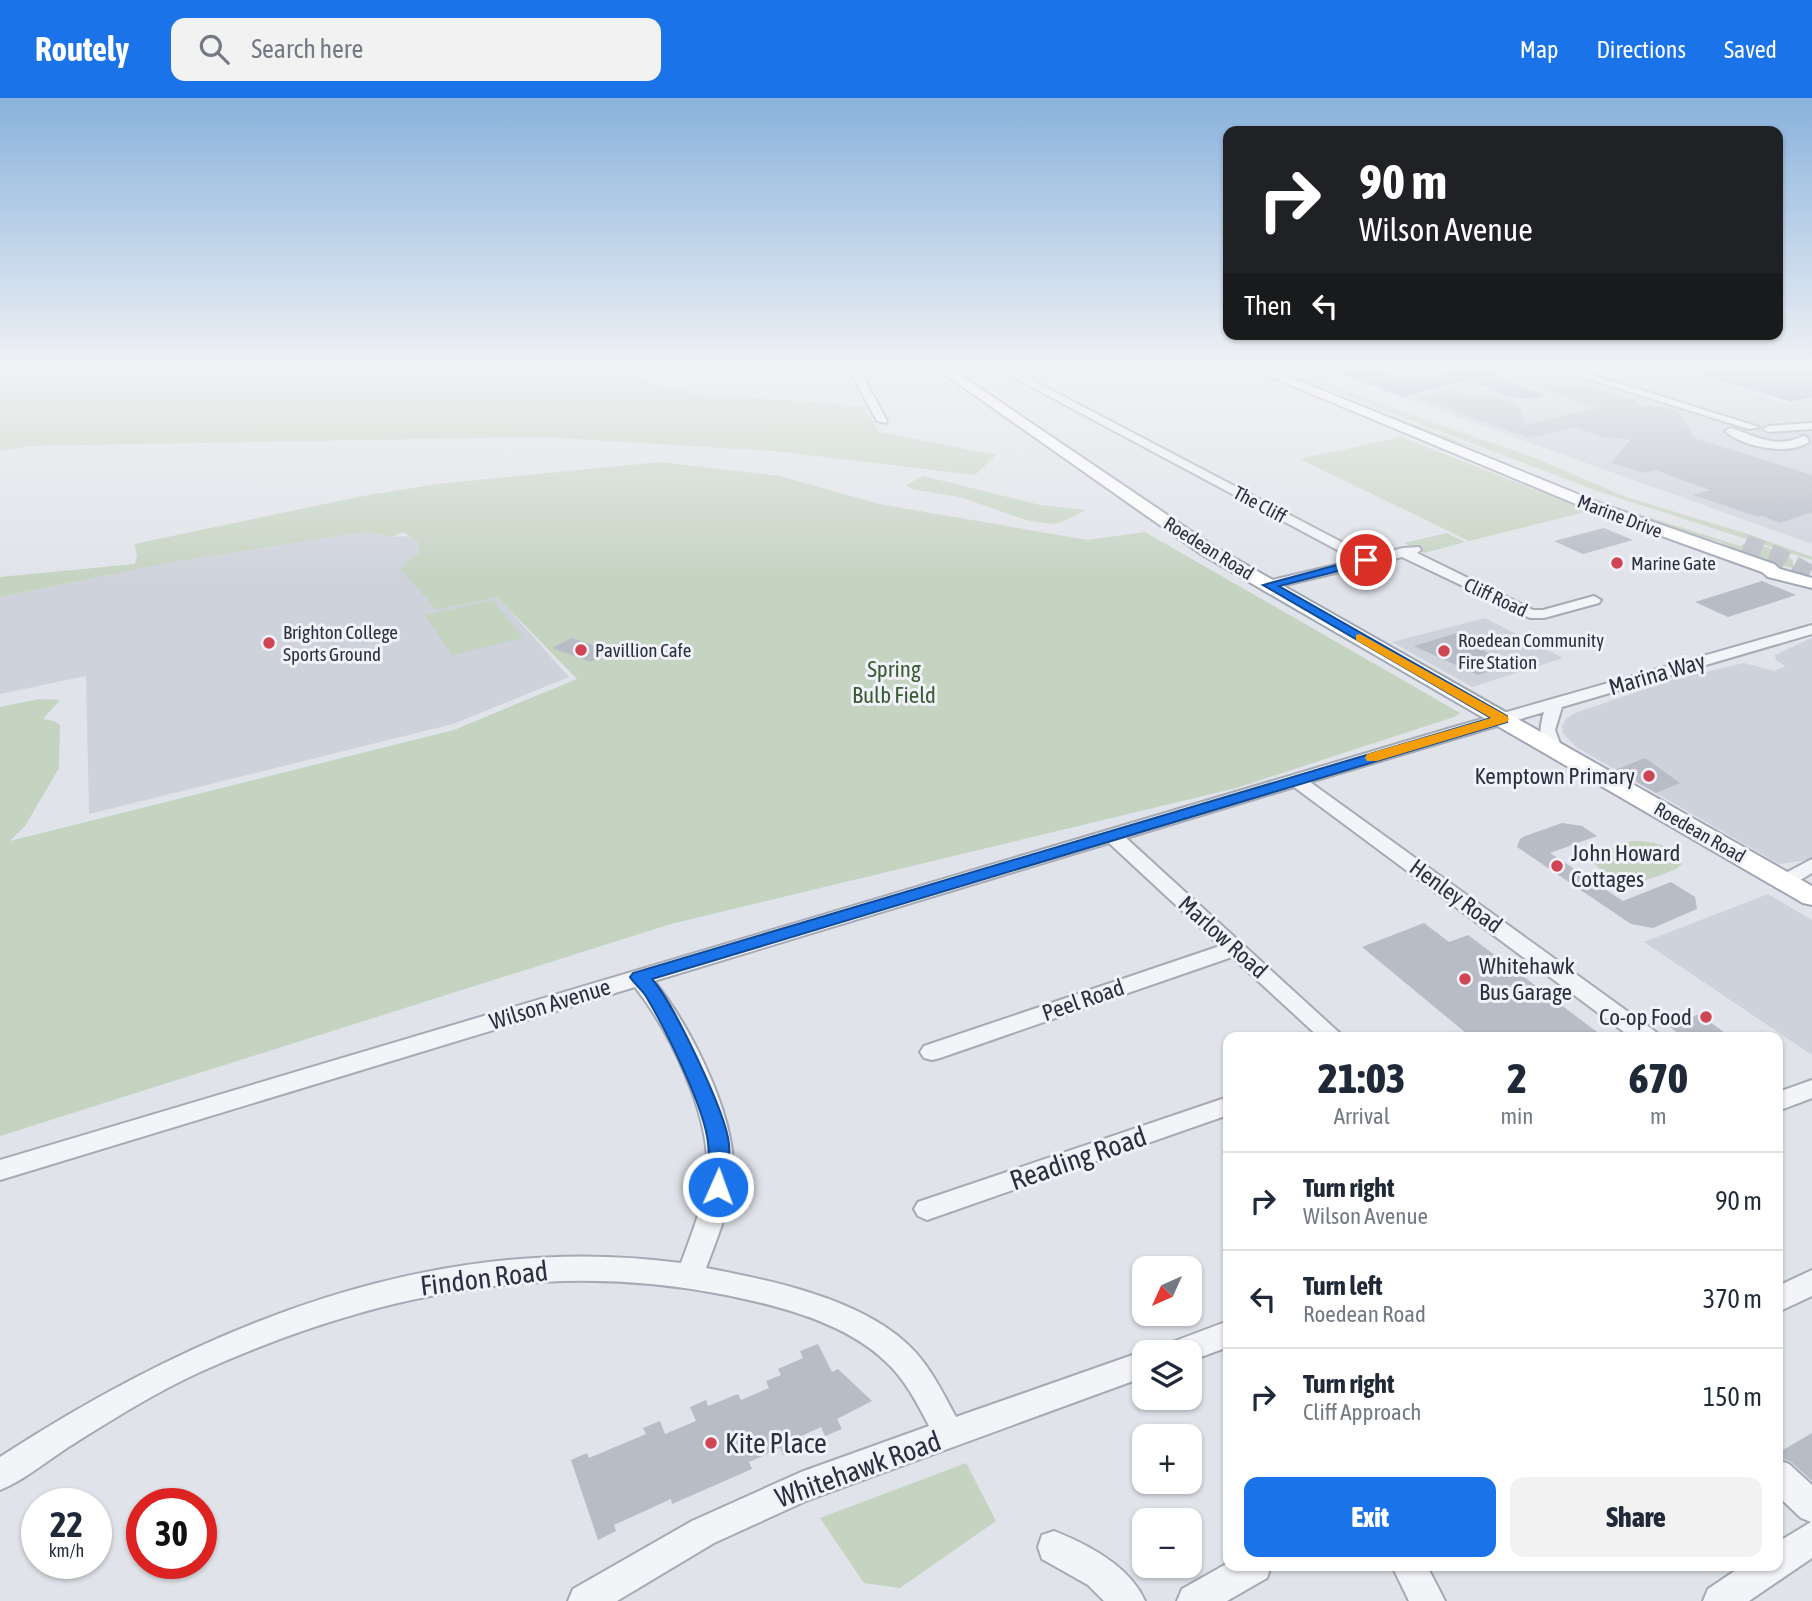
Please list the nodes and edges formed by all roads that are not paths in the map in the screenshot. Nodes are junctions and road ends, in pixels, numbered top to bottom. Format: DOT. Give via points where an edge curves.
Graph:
graph roads {
  1 [pos="1048,440"];
  2 [pos="1138,440"];
  3 [pos="1421,440"];
  4 [pos="1434,440"];
  5 [pos="1440,440"];
  6 [pos="1512,473"];
  7 [pos="1745,543"];
  8 [pos="1366,560"];
  9 [pos="1812,580"];
  10 [pos="1269,585"];
  11 [pos="1594,600"];
  12 [pos="1812,616"];
  13 [pos="1812,629"];
  14 [pos="1659,672"];
  15 [pos="1554,705"];
  16 [pos="1502,719"];
  17 [pos="1552,746"];
  18 [pos="1297,780"];
  19 [pos="1114,836"];
  20 [pos="1812,865"];
  21 [pos="1785,881"];
  22 [pos="1812,897"];
  23 [pos="1235,948"];
  24 [pos="639,977"];
  25 [pos="1327,1032"];
  26 [pos="1640,1032"];
  27 [pos="932,1052"];
  28 [pos="1812,1088"];
  29 [pos="1783,1100"];
  30 [pos="1223,1108"];
  31 [pos="0,1170"];
  32 [pos="927,1209"];
  33 [pos="690,1275"];
  34 [pos="1812,1282"];
  35 [pos="1783,1297"];
  36 [pos="1223,1336"];
  37 [pos="1202,1344"];
  38 [pos="1132,1368"];
  39 [pos="950,1435"];
  40 [pos="0,1475"];
  41 [pos="1783,1480"];
  42 [pos="1812,1507"];
  43 [pos="1812,1538"];
  44 [pos="1054,1547"];
  45 [pos="1783,1558"];
  46 [pos="1246,1571"];
  47 [pos="1411,1571"];
  48 [pos="1764,1571"];
  49 [pos="585,1601"];
  50 [pos="1128,1601"];
  51 [pos="1194,1601"];
  52 [pos="1428,1601"];
  53 [pos="1720,1601"];
  1 -- 10 [label="main road, Roedean Road" via="1207,550"];
  2 -- 8 [label="street, The Cliff"];
  3 -- 6 [label="main road, Marine Drive"];
  4 -- 6 [label="main road, Marine Drive"];
  5 -- 7 [label="main road" via="1629,508"];
  6 -- 9 [label="main road, Marine Drive" via="1774,573"];
  8 -- 10 [label="street"];
  8 -- 11 [label="street, Cliff Road" via="1410,551 1530,614"];
  10 -- 16 [label="main road, Roedean Road"];
  12 -- 14 [label="street" via="1671,659"];
  13 -- 14 [label="street, Marina Way"];
  14 -- 15 [label="street, Marina Way"];
  15 -- 16 [label="street, Marina Way"];
  15 -- 17 [label="street" via="1548,723"];
  16 -- 17 [label="main road, Roedean Road"];
  16 -- 18 [label="street, Wilson Avenue"];
  17 -- 21 [label="main road, Roedean Road"];
  18 -- 19 [label="street, Wilson Avenue"];
  18 -- 26 [label="street, Henley Road"];
  19 -- 23 [label="street, Marlow Road"];
  19 -- 24 [label="street, Wilson Avenue"];
  20 -- 21 [label="street"];
  21 -- 22 [label="main road, Roedean Road"];
  23 -- 25 [label="street, Marlow Road"];
  23 -- 27 [label="street, Peel Road"];
  24 -- 31 [label="street, Wilson Avenue"];
  24 -- 33 [label="street" via="653,992 688,1061 719,1143 718,1187"];
  28 -- 29 [label="street"];
  30 -- 32 [label="street, Reading Road"];
  33 -- 39 [label="street, Findon Road" via="807,1305 882,1341 919,1380"];
  33 -- 40 [label="street, Findon Road" via="540,1269 454,1279 361,1299 187,1364"];
  34 -- 35 [label="street"];
  36 -- 37 [label="street"];
  38 -- 39 [label="street, Whitehawk Road"];
  39 -- 49 [label="street, Whitehawk Road" via="753,1508"];
  41 -- 42 [label="street"];
  43 -- 45 [label="street"];
  44 -- 50 [label="street" via="1100,1573"];
  46 -- 51 [label="street"];
  47 -- 52 [label="street"];
  48 -- 53 [label="street"];
}
